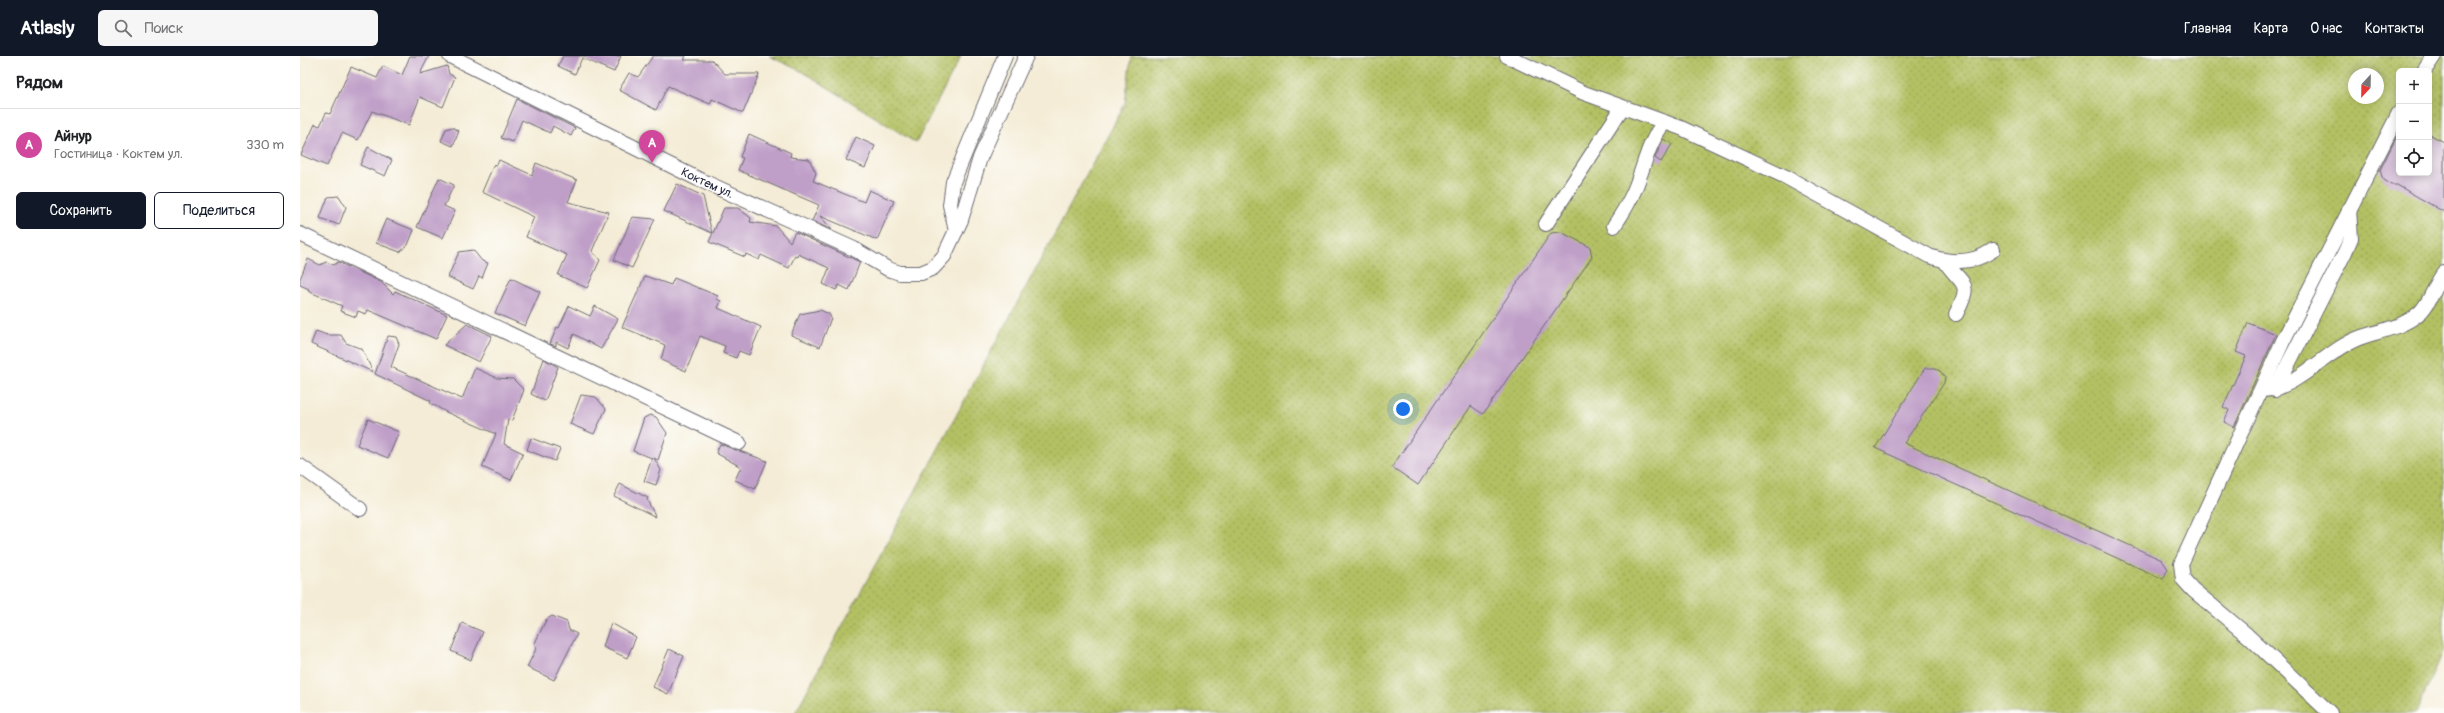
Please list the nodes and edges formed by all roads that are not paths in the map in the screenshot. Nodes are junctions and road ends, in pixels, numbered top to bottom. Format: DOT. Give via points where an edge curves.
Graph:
graph roads {
  1 [pos="450,56"];
  2 [pos="1005,56"];
  3 [pos="1026,56"];
  4 [pos="1507,56"];
  5 [pos="2434,56"];
  6 [pos="2426,68"];
  7 [pos="1622,108"];
  8 [pos="2396,119"];
  9 [pos="1664,122"];
  10 [pos="1546,224"];
  11 [pos="1614,226"];
  12 [pos="956,231"];
  13 [pos="300,234"];
  14 [pos="1993,250"];
  15 [pos="1945,261"];
  16 [pos="2444,274"];
  17 [pos="1956,314"];
  18 [pos="2268,390"];
  19 [pos="739,443"];
  20 [pos="300,466"];
  21 [pos="360,509"];
  22 [pos="2330,713"];
  1 -- 12 [label="street, Коктем ул." via="698,179 854,249 880,265 900,272 921,273 933,268 944,256"];
  2 -- 12 [label="street" via="953,182 950,205"];
  3 -- 12 [label="street, Коктем ул." via="980,158 970,196"];
  4 -- 7 [label="street" via="1553,79"];
  5 -- 6 [label="street"];
  7 -- 9 [label="street"];
  7 -- 10 [label="street"];
  8 -- 18 [label="street" via="2283,341"];
  9 -- 11 [label="street" via="1652,138 1635,189"];
  9 -- 15 [label="street" via="1786,177 1910,246"];
  13 -- 19 [label="street"];
  14 -- 15 [label="street" via="1981,258"];
  15 -- 17 [label="street" via="1950,270 1963,281 1965,291"];
  16 -- 18 [label="street" via="2436,283 2420,313 2413,318 2381,332 2359,338 2330,353 2291,384"];
  18 -- 22 [label="street" via="2181,564 2183,578 2192,590 2248,635"];
  20 -- 21 [label="street"];
}
